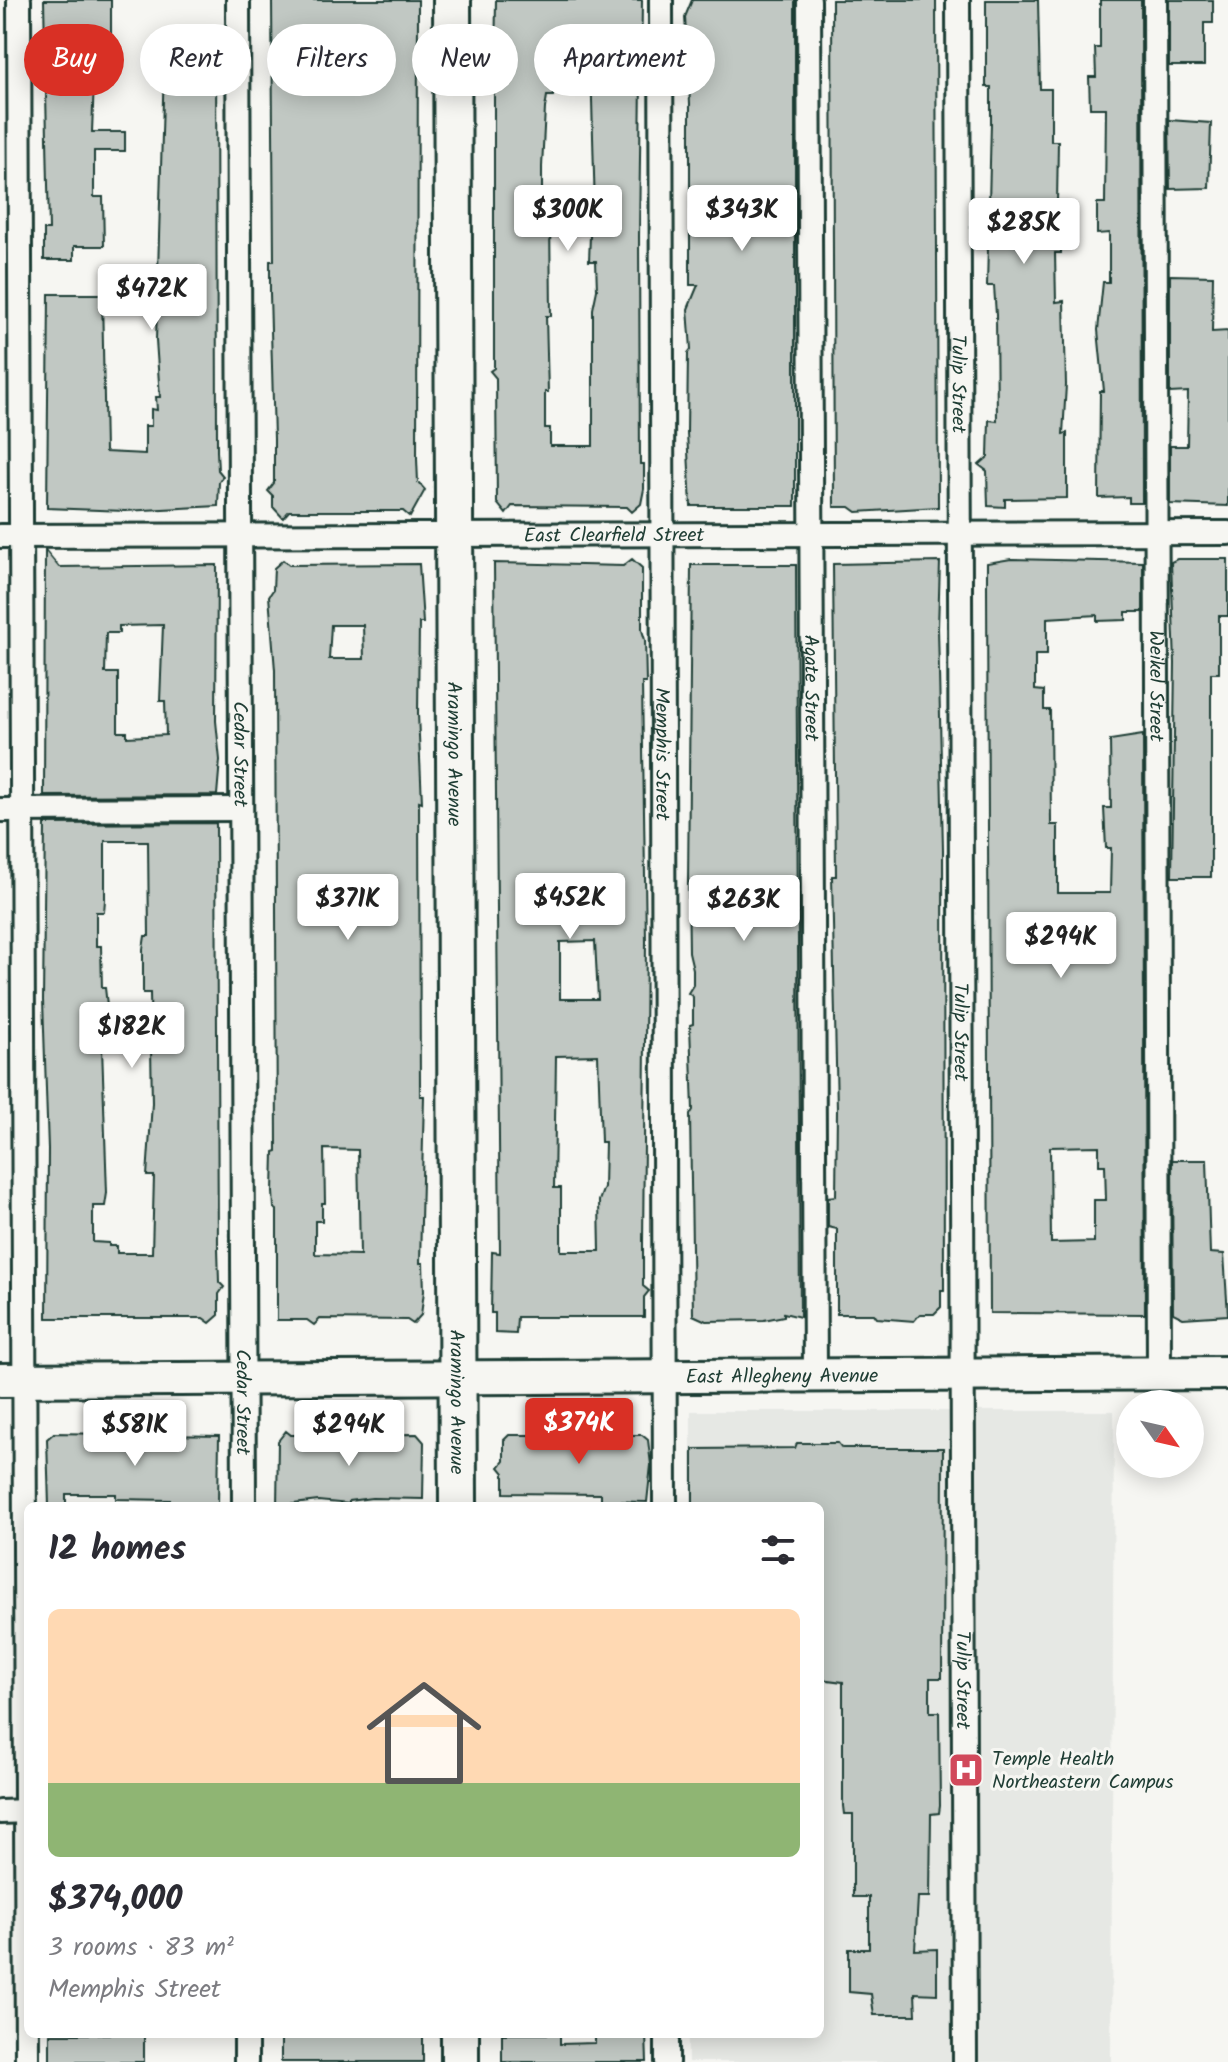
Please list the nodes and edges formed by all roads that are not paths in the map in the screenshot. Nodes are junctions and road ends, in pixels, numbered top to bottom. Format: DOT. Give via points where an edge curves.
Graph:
graph roads {
  1 [pos="19,0"];
  2 [pos="238,0"];
  3 [pos="452,0"];
  4 [pos="661,0"];
  5 [pos="809,0"];
  6 [pos="958,0"];
  7 [pos="1155,0"];
  8 [pos="1156,533"];
  9 [pos="1228,533"];
  10 [pos="959,534"];
  11 [pos="238,535"];
  12 [pos="454,535"];
  13 [pos="662,535"];
  14 [pos="811,535"];
  15 [pos="0,536"];
  16 [pos="24,536"];
  17 [pos="240,809"];
  18 [pos="0,810"];
  19 [pos="24,810"];
  20 [pos="1159,1373"];
  21 [pos="1228,1373"];
  22 [pos="815,1374"];
  23 [pos="963,1374"];
  24 [pos="665,1376"];
  25 [pos="243,1378"];
  26 [pos="458,1378"];
  27 [pos="13,1380"];
  28 [pos="244,1502"];
  29 [pos="458,1502"];
  30 [pos="665,1502"];
  31 [pos="24,1696"];
  32 [pos="24,1811"];
  33 [pos="0,1812"];
  34 [pos="27,2038"];
  35 [pos="246,2038"];
  36 [pos="460,2038"];
  37 [pos="667,2038"];
  38 [pos="27,2062"];
  39 [pos="246,2062"];
  40 [pos="460,2062"];
  41 [pos="667,2062"];
  42 [pos="965,2062"];
  1 -- 16 [label="street"];
  2 -- 11 [label="street, Cedar Street"];
  3 -- 12 [label="main road, Aramingo Avenue"];
  4 -- 13 [label="street, Memphis Street"];
  5 -- 14 [label="street, Agate Street"];
  6 -- 10 [label="street, Tulip Street"];
  7 -- 8 [label="street, Weikel Street"];
  8 -- 9 [label="street, East Clearfield Street"];
  8 -- 10 [label="street, East Clearfield Street"];
  8 -- 20 [label="street, Weikel Street"];
  10 -- 14 [label="street, East Clearfield Street"];
  10 -- 23 [label="street, Tulip Street"];
  11 -- 12 [label="street, East Clearfield Street"];
  11 -- 16 [label="street, East Clearfield Street"];
  11 -- 17 [label="street, Cedar Street"];
  12 -- 13 [label="street, East Clearfield Street"];
  12 -- 26 [label="main road, Aramingo Avenue"];
  13 -- 14 [label="street, East Clearfield Street"];
  13 -- 24 [label="street, Memphis Street"];
  14 -- 22 [label="street, Agate Street"];
  15 -- 16 [label="street, East Clearfield Street"];
  16 -- 19 [label="street"];
  17 -- 19 [label="street"];
  17 -- 25 [label="street, Cedar Street"];
  18 -- 19 [label="street"];
  19 -- 27 [label="street"];
  20 -- 21 [label="main road, East Allegheny Avenue"];
  20 -- 23 [label="main road, East Allegheny Avenue"];
  22 -- 23 [label="main road, East Allegheny Avenue"];
  22 -- 24 [label="main road, East Allegheny Avenue"];
  23 -- 42 [label="street, Tulip Street"];
  24 -- 26 [label="main road, East Allegheny Avenue"];
  24 -- 30 [label="street, Memphis Street"];
  25 -- 26 [label="main road, East Allegheny Avenue"];
  25 -- 27 [label="main road, East Allegheny Avenue"];
  25 -- 28 [label="street, Cedar Street"];
  26 -- 29 [label="main road, Aramingo Avenue"];
  27 -- 31 [label="street"];
  32 -- 33 [label="street"];
  34 -- 38 [label="street"];
  35 -- 39 [label="street"];
  36 -- 40 [label="main road"];
  37 -- 41 [label="street"];
}
